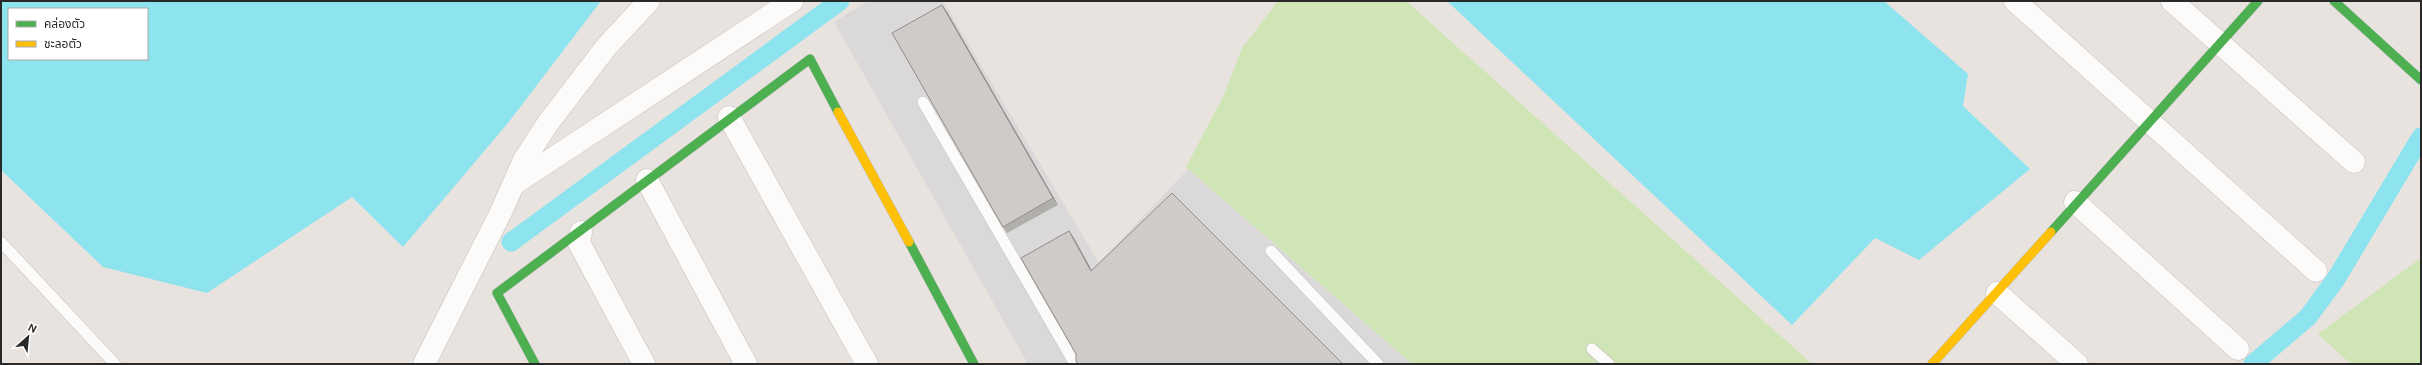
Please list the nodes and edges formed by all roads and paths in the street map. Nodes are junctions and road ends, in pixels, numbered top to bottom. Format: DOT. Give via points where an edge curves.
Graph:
graph roads {
  1 [pos="649,1"];
  2 [pos="792,1"];
  3 [pos="2015,1"];
  4 [pos="2172,1"];
  5 [pos="2258,1"];
  6 [pos="2334,1"];
  7 [pos="2221,45"];
  8 [pos="2421,80"];
  9 [pos="924,102"];
  10 [pos="729,117"];
  11 [pos="2149,122"];
  12 [pos="2354,162"];
  13 [pos="647,180"];
  14 [pos="514,184"];
  15 [pos="2075,202"];
  16 [pos="581,232"];
  17 [pos="1,242"];
  18 [pos="1271,251"];
  19 [pos="2316,271"];
  20 [pos="1996,293"];
  21 [pos="1592,349"];
  22 [pos="2238,349"];
  23 [pos="115,364"];
  24 [pos="424,364"];
  25 [pos="535,364"];
  26 [pos="644,364"];
  27 [pos="746,364"];
  28 [pos="867,364"];
  29 [pos="974,364"];
  30 [pos="1075,364"];
  31 [pos="1378,364"];
  32 [pos="1609,364"];
  33 [pos="1932,364"];
  34 [pos="2077,364"];
  1 -- 14 [label="street" via="607,46 548,123 524,160"];
  2 -- 14 [label="street"];
  3 -- 11 [label="street"];
  4 -- 7 [label="street"];
  5 -- 7 [label="street"];
  6 -- 8 [label="street"];
  7 -- 11 [label="street"];
  7 -- 12 [label="street"];
  9 -- 30 [label="lane"];
  10 -- 13 [label="street"];
  10 -- 28 [label="street"];
  10 -- 29 [label="street" via="810,59"];
  11 -- 15 [label="street"];
  11 -- 19 [label="street"];
  13 -- 16 [label="street"];
  13 -- 27 [label="street"];
  14 -- 24 [label="street"];
  15 -- 20 [label="street"];
  15 -- 22 [label="street"];
  16 -- 25 [label="street" via="497,293"];
  16 -- 26 [label="street" via="579,243"];
  17 -- 23 [label="lane"];
  18 -- 31 [label="lane"];
  20 -- 33 [label="street"];
  20 -- 34 [label="street"];
  21 -- 32 [label="lane"];
}
